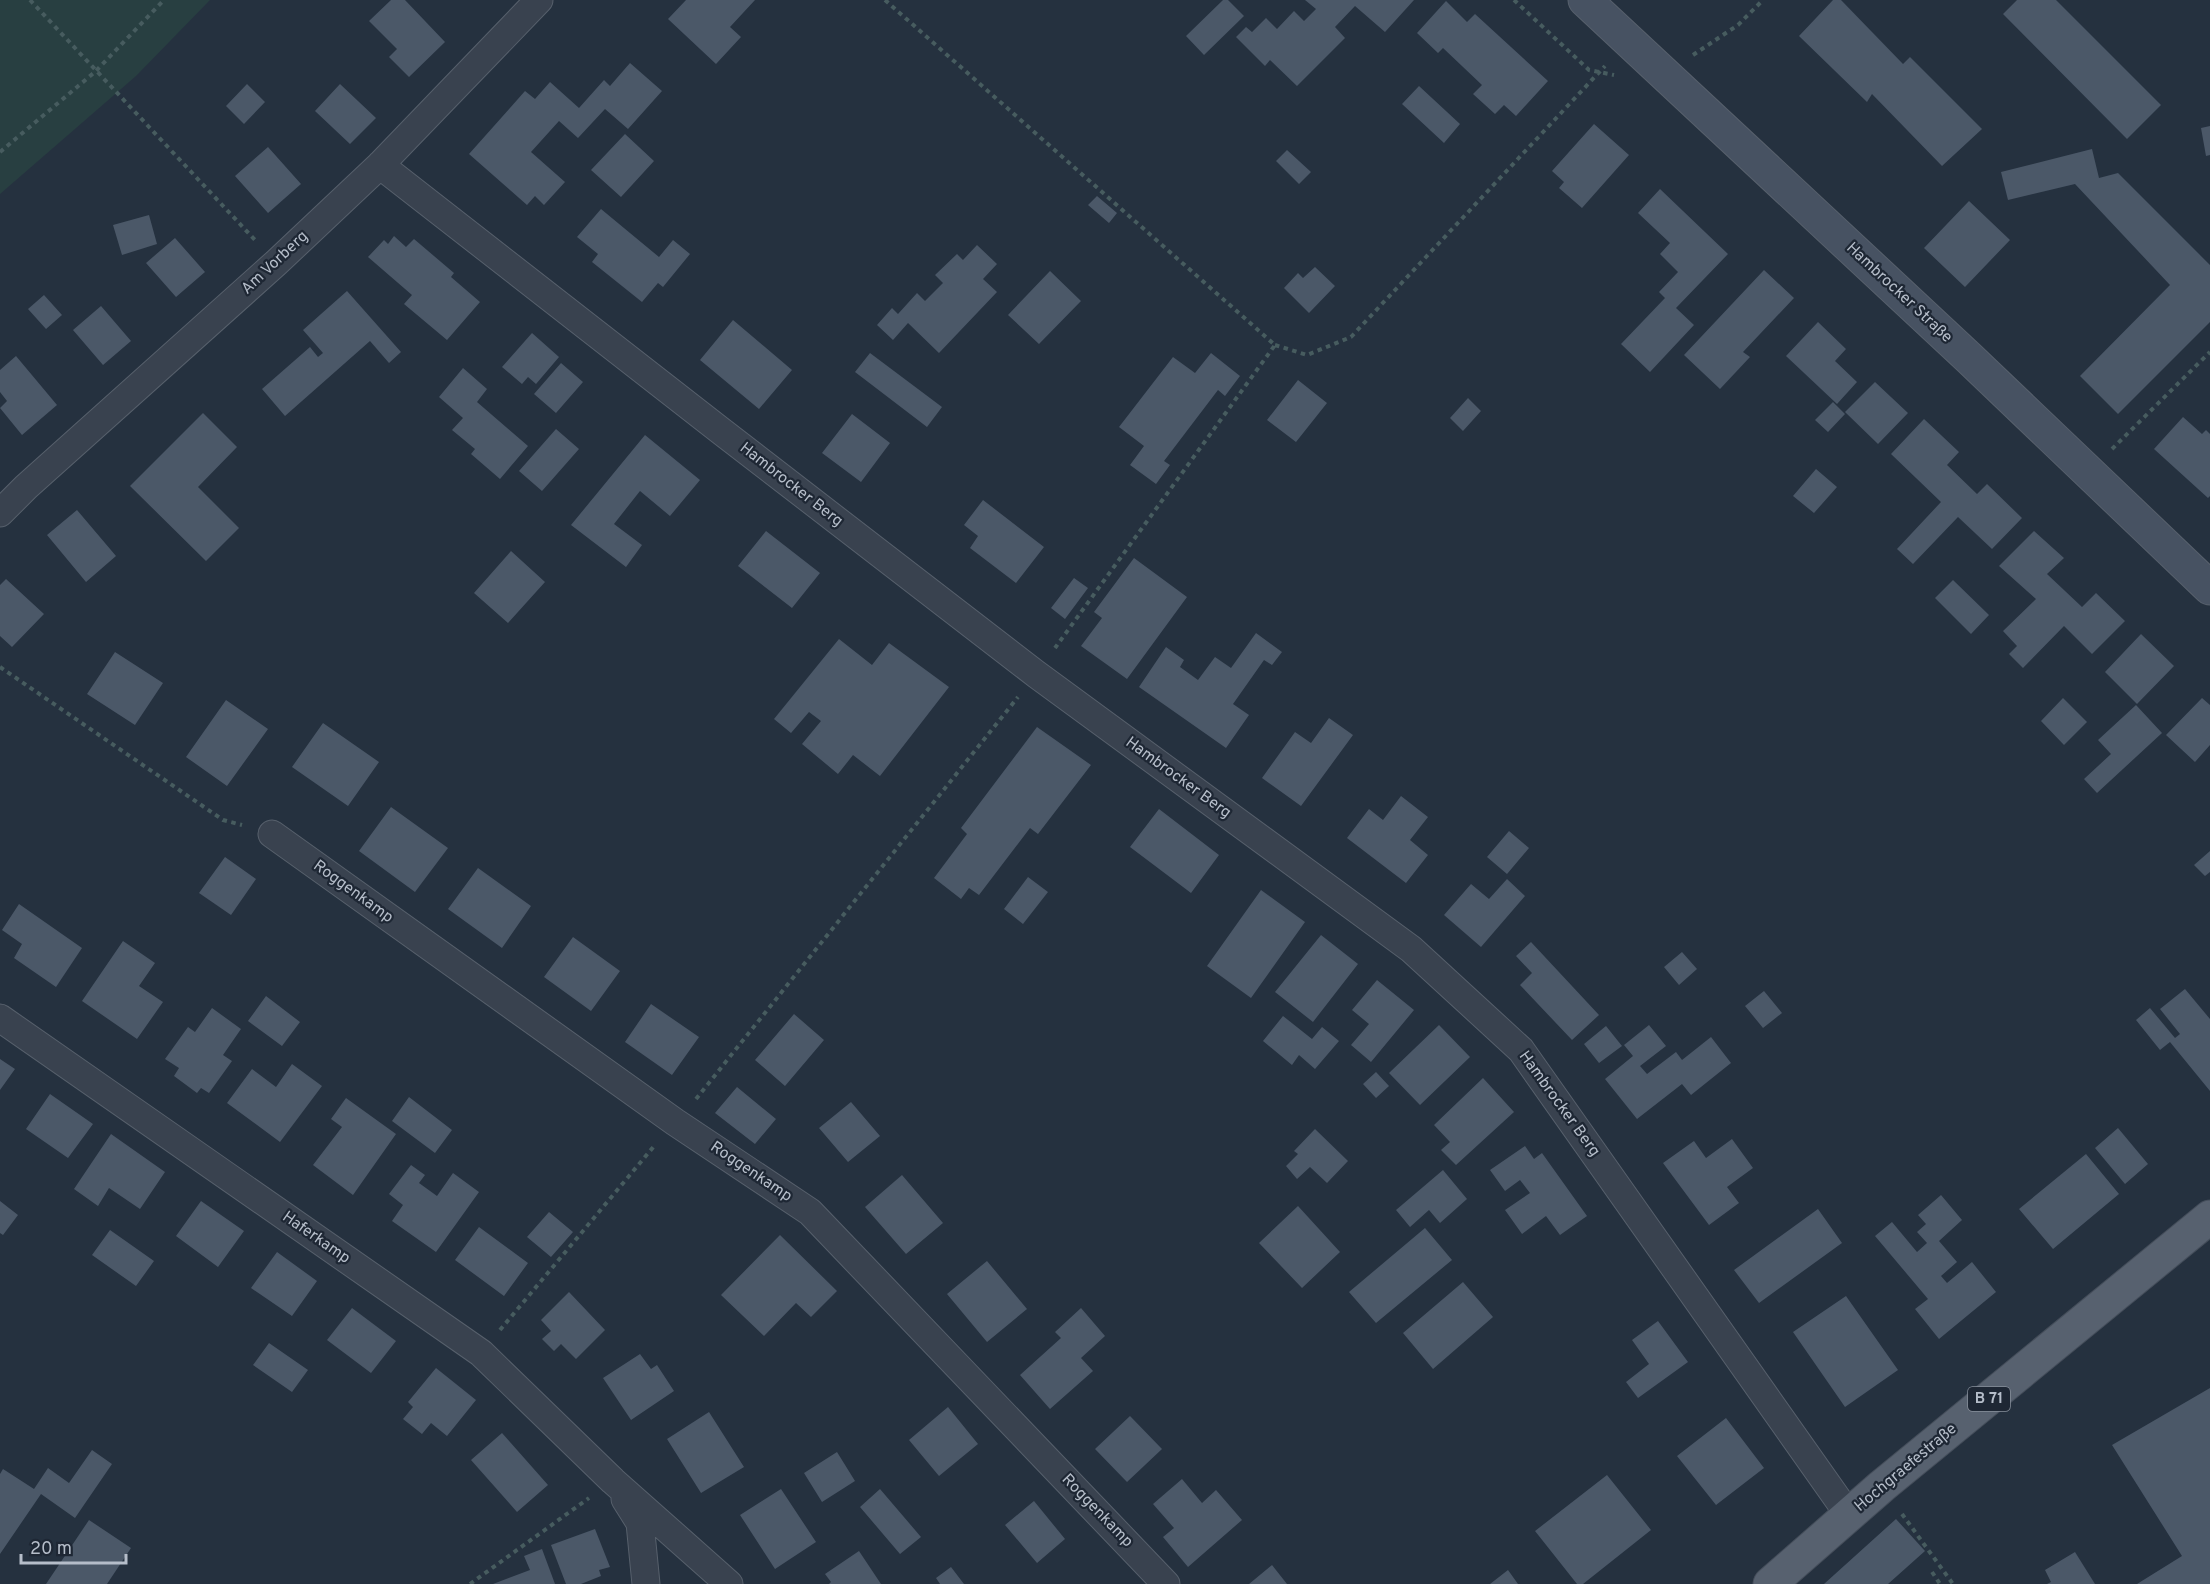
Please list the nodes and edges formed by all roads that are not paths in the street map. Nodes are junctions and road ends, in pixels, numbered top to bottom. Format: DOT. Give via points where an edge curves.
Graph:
graph roads {
  1 [pos="539,0"];
  2 [pos="1585,0"];
  3 [pos="380,165"];
  4 [pos="0,513"];
  5 [pos="2210,588"];
  6 [pos="272,834"];
  7 [pos="0,1018"];
  8 [pos="2210,1217"];
  9 [pos="613,1481"];
  10 [pos="1849,1515"];
  11 [pos="646,1584"];
  12 [pos="729,1584"];
  13 [pos="1166,1584"];
  14 [pos="1770,1584"];
  1 -- 3 [label="street, Am Vorberg"];
  2 -- 5 [label="street, Hambrocker Straße"];
  3 -- 4 [label="street, Am Vorberg"];
  3 -- 10 [label="street, Hambrocker Berg" via="1036,674 1411,949 1521,1050"];
  6 -- 13 [label="street, Roggenkamp" via="675,1122 810,1212"];
  7 -- 9 [label="street, Haferkamp" via="481,1353"];
  8 -- 10 [label="main road, Hochgraefestraße / B 71"];
  9 -- 11 [label="street, Haferkamp" via="639,1523"];
  9 -- 12 [label="street, Haferkamp"];
  10 -- 14 [label="main road, Hochgraefestraße / B 71"];
}
